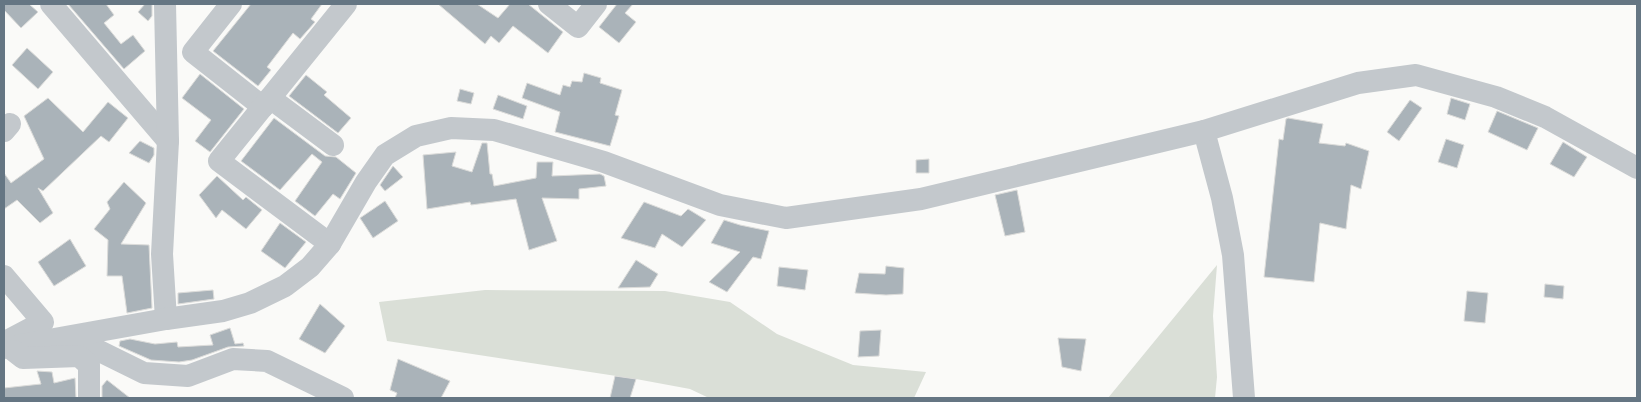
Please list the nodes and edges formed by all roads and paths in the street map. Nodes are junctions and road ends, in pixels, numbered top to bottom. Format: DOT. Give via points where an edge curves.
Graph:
graph roads {
  1 [pos="51,4"];
  2 [pos="165,4"];
  3 [pos="231,4"];
  4 [pos="346,4"];
  5 [pos="549,4"];
  6 [pos="596,4"];
  7 [pos="267,102"];
  8 [pos="1204,131"];
  9 [pos="168,142"];
  10 [pos="333,145"];
  11 [pos="1637,168"];
  12 [pos="330,244"];
  13 [pos="4,276"];
  14 [pos="166,319"];
  15 [pos="71,338"];
  16 [pos="6,346"];
  17 [pos="89,398"];
  18 [pos="343,398"];
  19 [pos="1244,398"];
  1 -- 9 [label="street"];
  2 -- 9 [label="street"];
  3 -- 7 [label="street" via="193,52"];
  4 -- 7 [label="street"];
  5 -- 6 [label="street" via="578,27"];
  7 -- 10 [label="street"];
  7 -- 12 [label="street" via="219,162"];
  8 -- 11 [label="street" via="1358,83 1416,75 1496,97 1545,117"];
  8 -- 12 [label="street" via="921,199 786,218 720,205 604,162 494,130 450,128 416,136 385,155"];
  8 -- 19 [label="street" via="1233,255"];
  9 -- 14 [label="street" via="162,254"];
  12 -- 14 [label="street" via="310,267 285,286 250,303 223,311"];
  13 -- 16 [label="street" via="43,322"];
  14 -- 15 [label="street"];
  15 -- 16 [label="street"];
  15 -- 18 [label="street" via="144,373 188,376 233,359 267,361"];
  16 -- 17 [label="street" via="23,358 79,356 89,365"];
}
